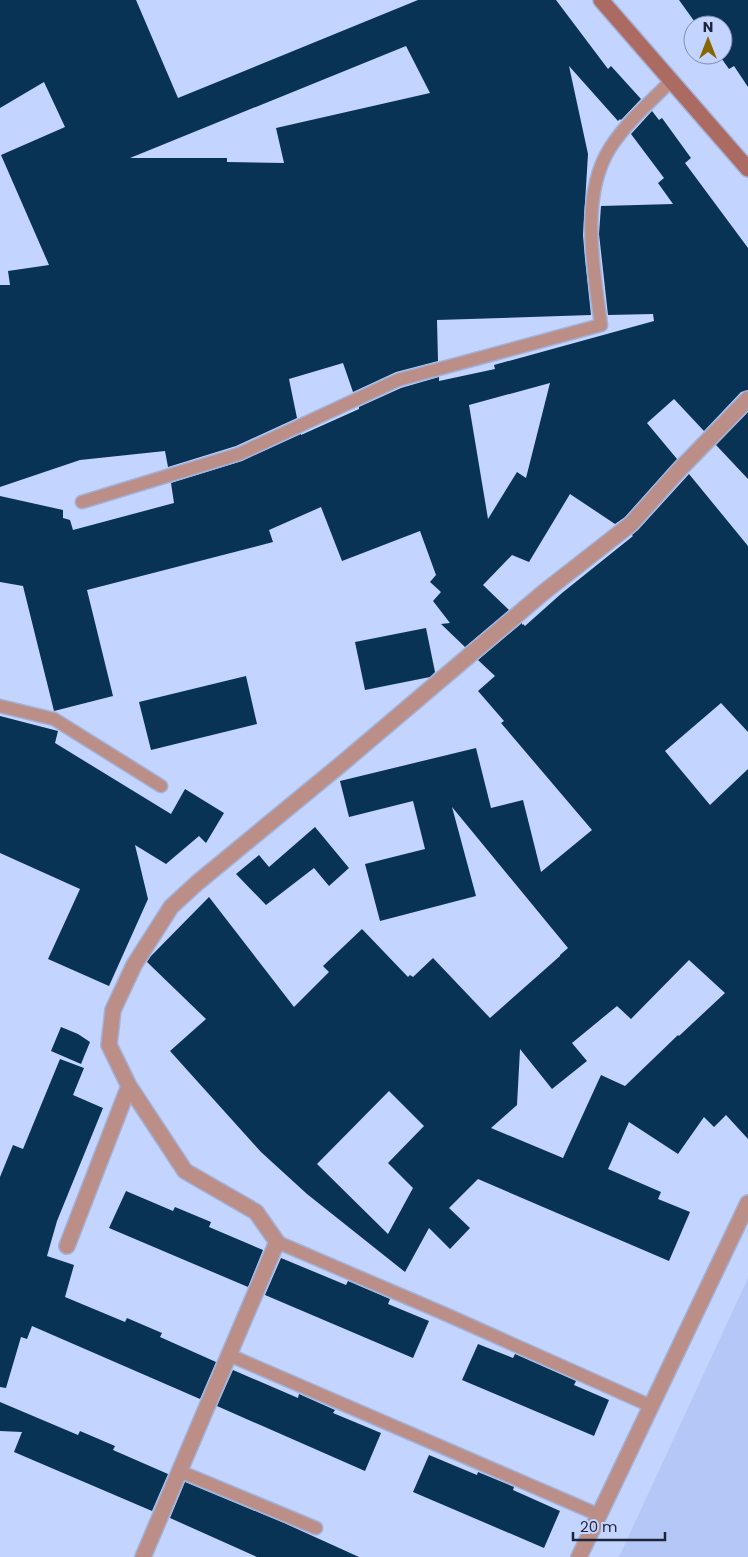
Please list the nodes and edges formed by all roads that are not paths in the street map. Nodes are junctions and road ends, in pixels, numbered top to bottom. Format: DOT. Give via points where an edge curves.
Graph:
graph roads {
  1 [pos="601,0"];
  2 [pos="671,81"];
  3 [pos="748,169"];
  4 [pos="748,399"];
  5 [pos="82,502"];
  6 [pos="0,706"];
  7 [pos="161,786"];
  8 [pos="129,1086"];
  9 [pos="748,1203"];
  10 [pos="277,1242"];
  11 [pos="67,1246"];
  12 [pos="229,1355"];
  13 [pos="651,1406"];
  14 [pos="179,1471"];
  15 [pos="599,1515"];
  16 [pos="316,1528"];
  17 [pos="143,1557"];
  18 [pos="580,1557"];
  1 -- 2 [label="street"];
  2 -- 3 [label="street"];
  2 -- 5 [label="lane" via="631,120 609,149 599,171 591,204 601,325 398,380 239,454"];
  4 -- 8 [label="street" via="631,524 544,592 170,907 134,965 113,1010 109,1045"];
  6 -- 7 [label="lane" via="54,719"];
  8 -- 10 [label="street" via="185,1171 256,1212"];
  8 -- 11 [label="street"];
  9 -- 13 [label="street"];
  10 -- 12 [label="street"];
  10 -- 13 [label="lane"];
  12 -- 14 [label="street"];
  12 -- 15 [label="lane"];
  13 -- 15 [label="street"];
  14 -- 16 [label="lane"];
  14 -- 17 [label="street"];
  15 -- 18 [label="street"];
}
